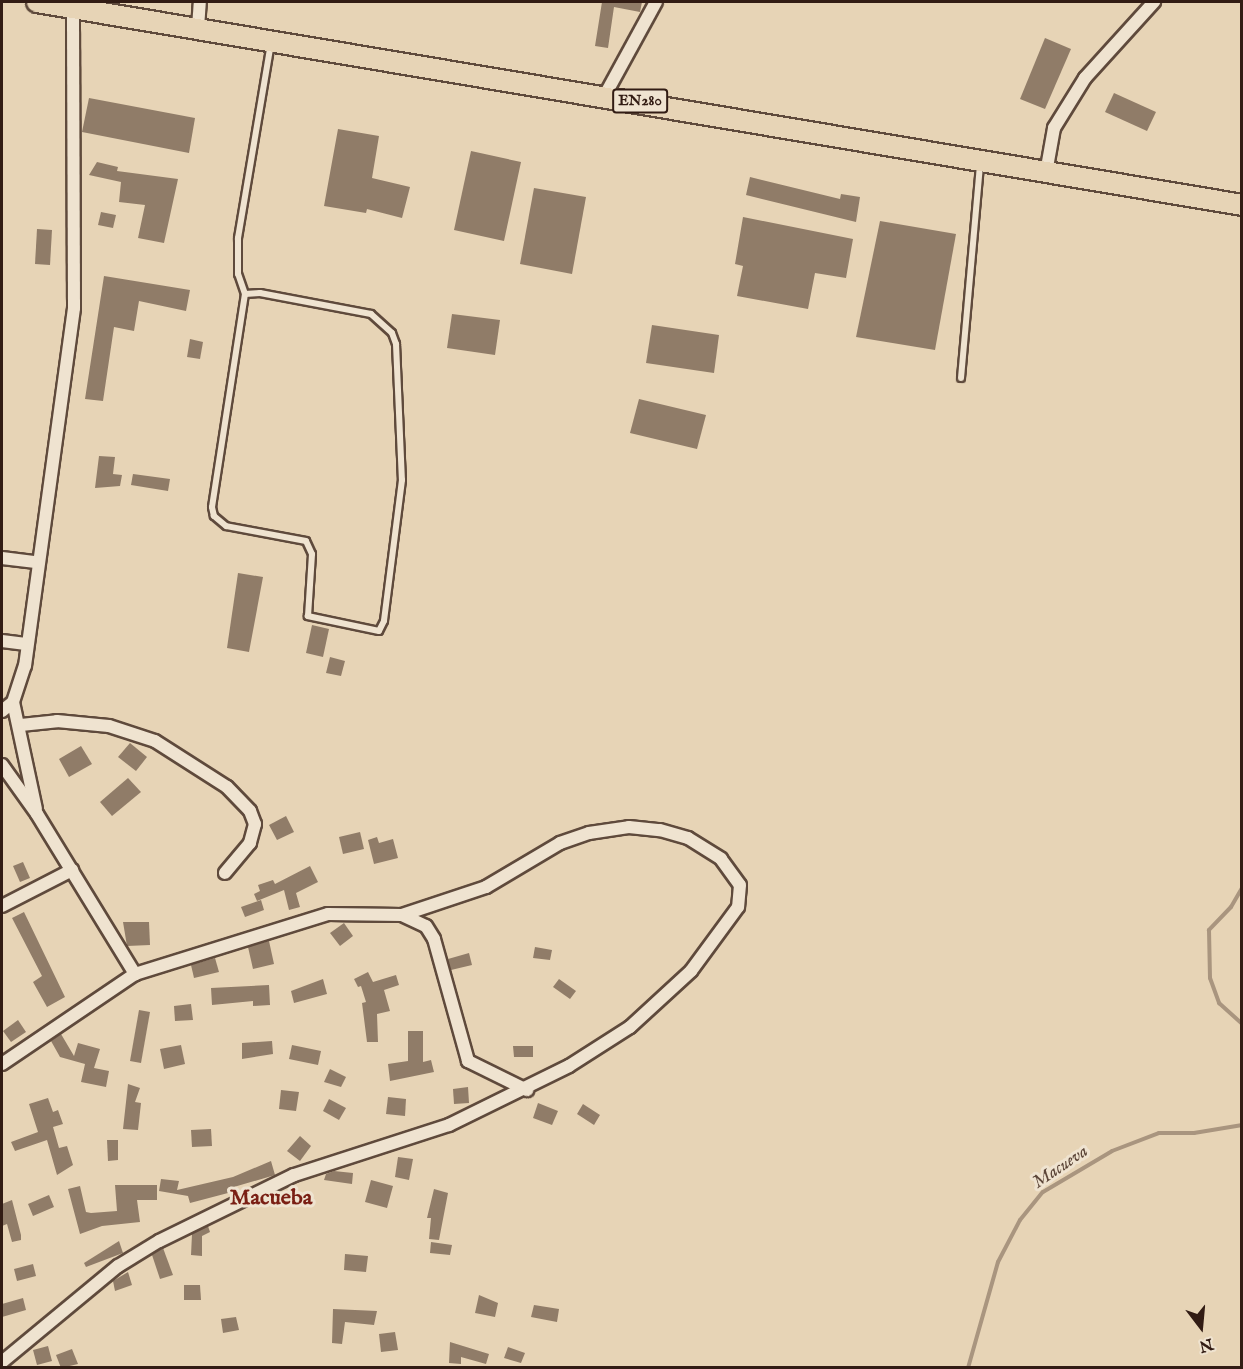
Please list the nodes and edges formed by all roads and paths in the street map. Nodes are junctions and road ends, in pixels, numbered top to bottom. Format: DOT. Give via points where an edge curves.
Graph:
graph roads {
  1 [pos="37,2"];
  2 [pos="200,2"];
  3 [pos="656,2"];
  4 [pos="1154,2"];
  5 [pos="73,7"];
  6 [pos="198,28"];
  7 [pos="271,43"];
  8 [pos="605,95"];
  9 [pos="981,160"];
  10 [pos="1046,173"];
  11 [pos="1242,205"];
  12 [pos="245,294"];
  13 [pos="961,378"];
  14 [pos="2,558"];
  15 [pos="36,562"];
  16 [pos="2,641"];
  17 [pos="26,644"];
  18 [pos="13,702"];
  19 [pos="2,711"];
  20 [pos="21,724"];
  21 [pos="2,765"];
  22 [pos="37,814"];
  23 [pos="72,870"];
  24 [pos="225,873"];
  25 [pos="2,906"];
  26 [pos="402,915"];
  27 [pos="135,974"];
  28 [pos="2,1064"];
  29 [pos="527,1090"];
  30 [pos="2,1362"];
  1 -- 5 [label="main road, EN280"];
  2 -- 6 [label="street"];
  3 -- 8 [label="street"];
  4 -- 10 [label="street" via="1085,78 1054,128"];
  5 -- 6 [label="main road, EN280"];
  5 -- 15 [label="street" via="74,308"];
  6 -- 7 [label="main road, EN280"];
  7 -- 8 [label="main road, EN280"];
  7 -- 12 [label="lane" via="238,238 238,274"];
  8 -- 9 [label="main road, EN280"];
  9 -- 10 [label="main road, EN280"];
  9 -- 13 [label="lane"];
  10 -- 11 [label="main road, EN280"];
  12 -- 12 [label="lane" via="260,293 370,314 392,333 396,344 402,480 384,621 379,631 308,616 312,554 306,541 226,526 214,516 212,507"];
  14 -- 15 [label="street"];
  15 -- 17 [label="street"];
  16 -- 17 [label="street"];
  17 -- 18 [label="street" via="22,684"];
  18 -- 19 [label="street"];
  18 -- 20 [label="street"];
  20 -- 22 [label="street"];
  20 -- 24 [label="street" via="57,721 109,726 155,741 227,787 250,811 255,824 250,843"];
  21 -- 22 [label="street"];
  22 -- 23 [label="street"];
  23 -- 25 [label="street"];
  23 -- 27 [label="street"];
  26 -- 27 [label="street" via="328,914"];
  26 -- 29 [label="street" via="426,926 434,939 468,1062"];
  26 -- 29 [label="street" via="486,887 560,843 629,827 660,830 706,846 737,880 742,894 738,907 691,971 630,1027"];
  27 -- 28 [label="street"];
  29 -- 30 [label="street" via="449,1125 294,1175 159,1241 118,1266"];
}
